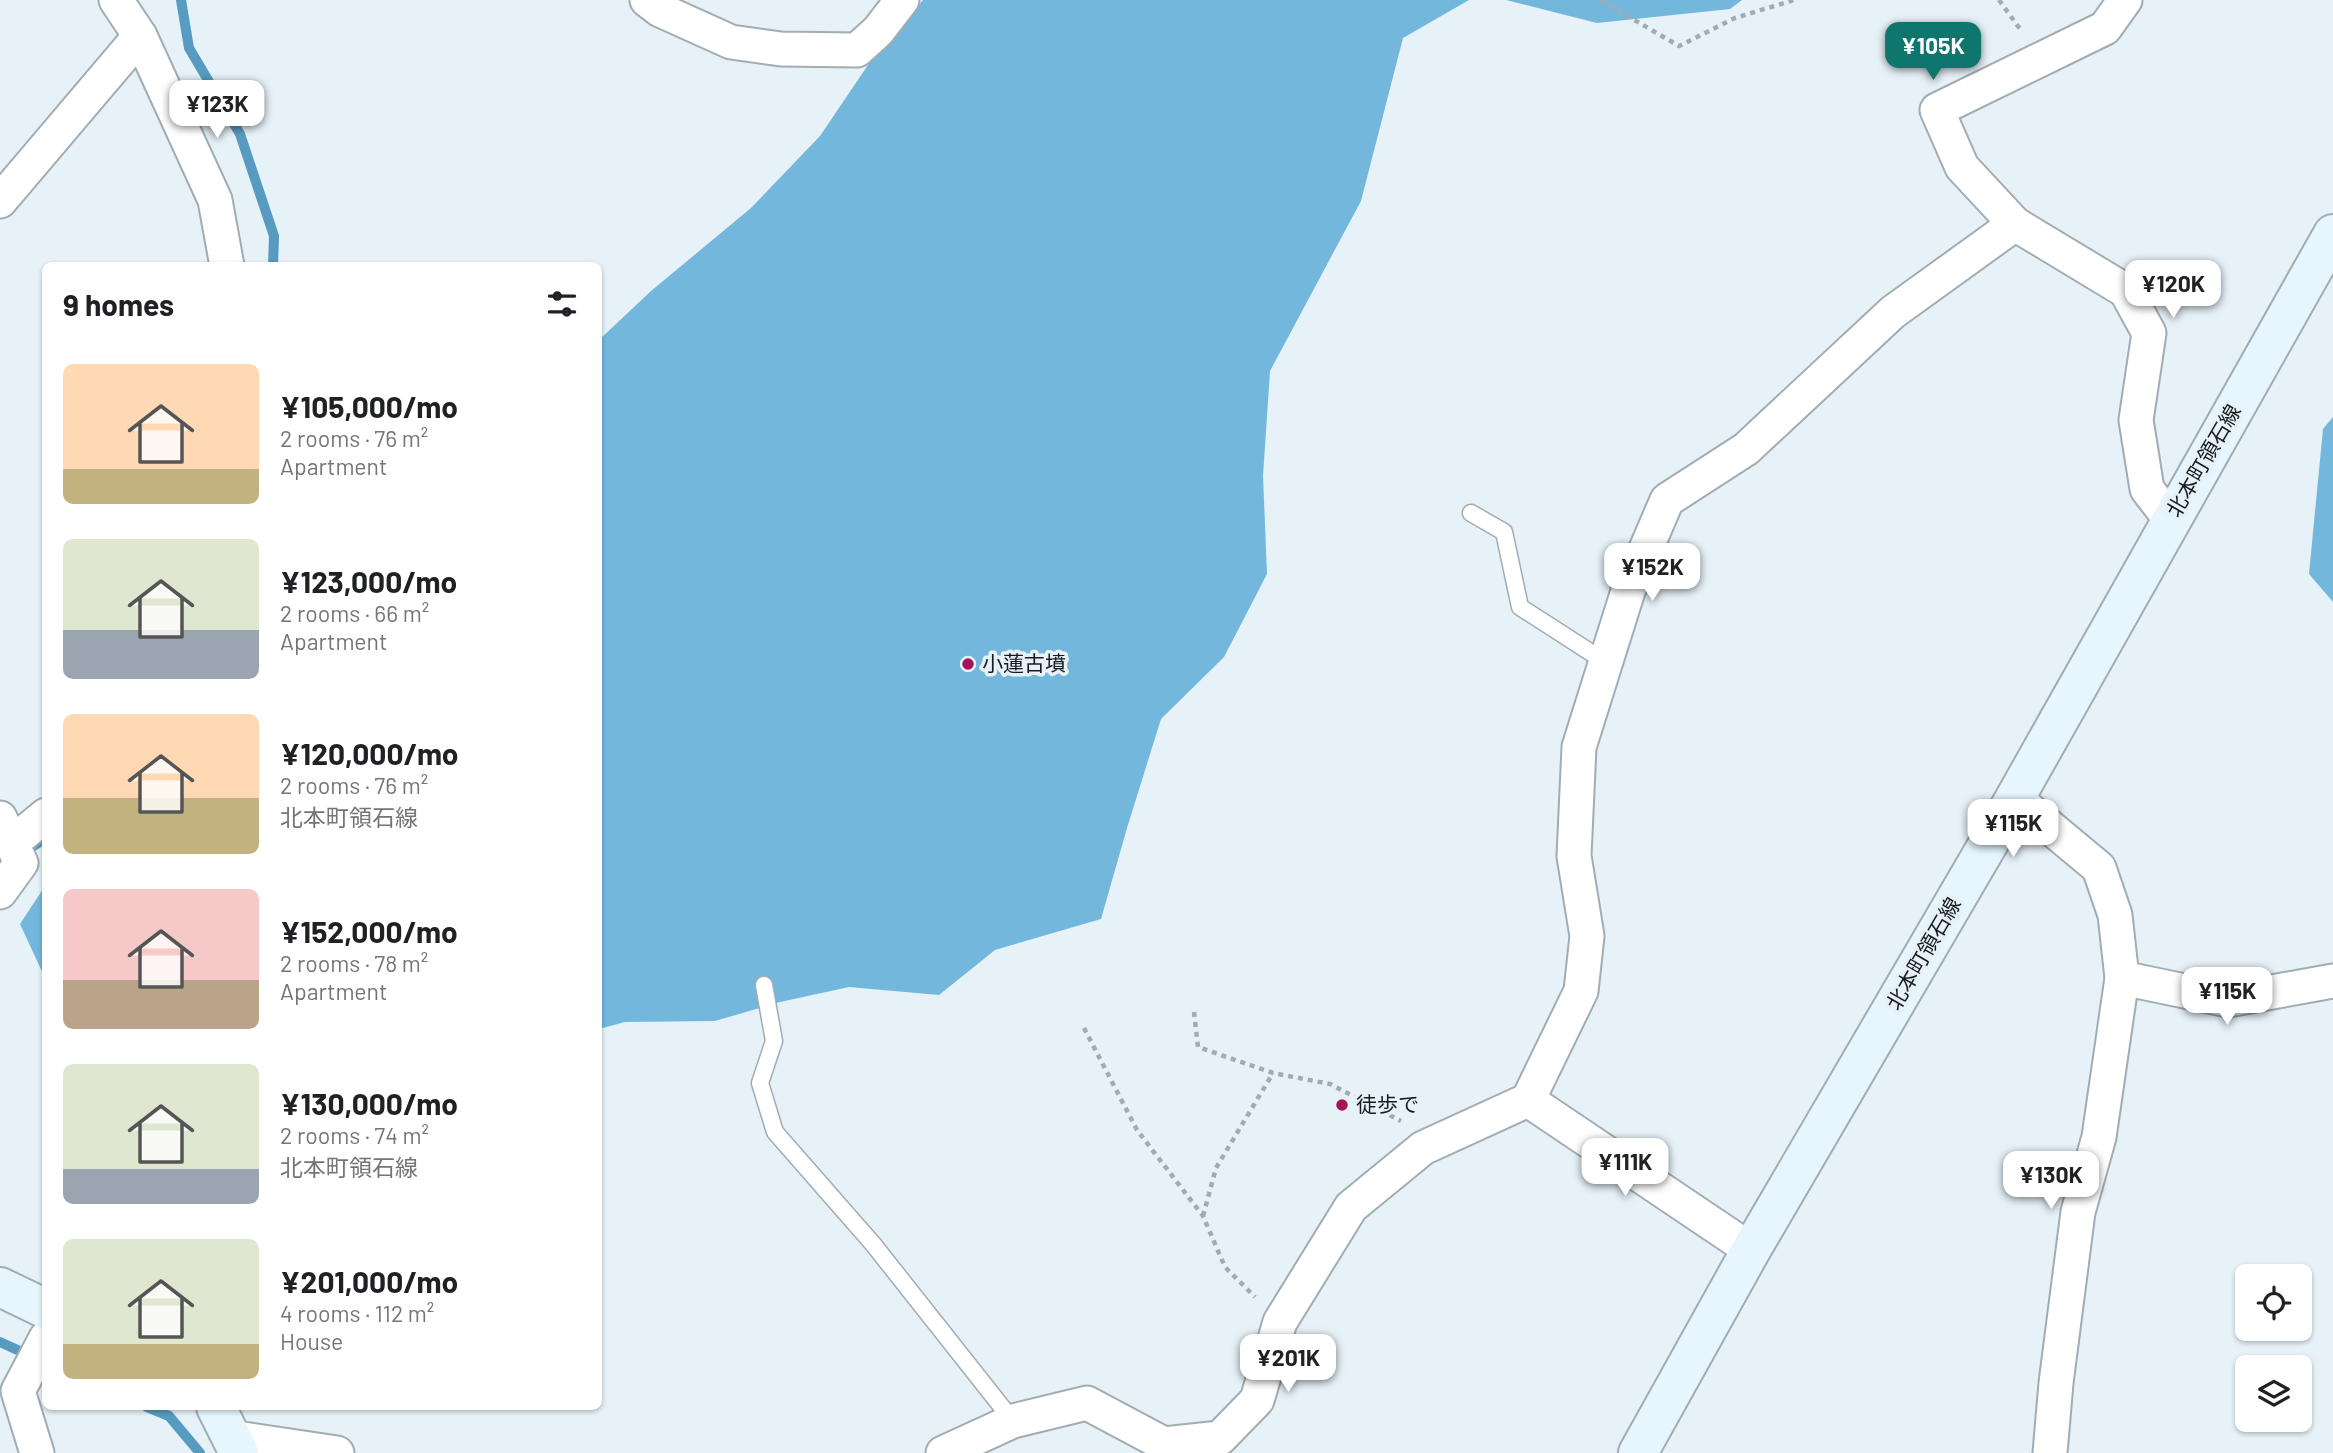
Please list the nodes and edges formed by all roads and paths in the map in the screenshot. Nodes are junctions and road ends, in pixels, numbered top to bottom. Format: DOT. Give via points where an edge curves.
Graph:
graph roads {
  1 [pos="116,0"];
  2 [pos="647,0"];
  3 [pos="902,0"];
  4 [pos="1600,0"];
  5 [pos="1794,0"];
  6 [pos="2125,0"];
  7 [pos="140,36"];
  8 [pos="0,201"];
  9 [pos="2015,224"];
  10 [pos="2333,234"];
  11 [pos="227,262"];
  12 [pos="1471,513"];
  13 [pos="2170,519"];
  14 [pos="1607,663"];
  15 [pos="2015,798"];
  16 [pos="42,818"];
  17 [pos="12,843"];
  18 [pos="0,892"];
  19 [pos="2122,978"];
  20 [pos="2333,981"];
  21 [pos="764,985"];
  22 [pos="1194,1012"];
  23 [pos="1084,1028"];
  24 [pos="1273,1073"];
  25 [pos="1528,1100"];
  26 [pos="1423,1148"];
  27 [pos="1203,1216"];
  28 [pos="1751,1250"];
  29 [pos="0,1287"];
  30 [pos="1280,1322"];
  31 [pos="42,1329"];
  32 [pos="42,1336"];
  33 [pos="1013,1422"];
  34 [pos="228,1432"];
  35 [pos="37,1453"];
  36 [pos="337,1453"];
  37 [pos="943,1453"];
  38 [pos="1638,1453"];
  39 [pos="2050,1453"];
  1 -- 7 [label="street"];
  2 -- 3 [label="street" via="731,42 781,50 857,50"];
  4 -- 5 [label="path" via="1679,46 1735,18"];
  6 -- 9 [label="street" via="2105,28 1937,110 1962,167"];
  7 -- 8 [label="street"];
  7 -- 11 [label="street" via="215,200"];
  9 -- 13 [label="street" via="2126,291 2149,333 2136,420 2147,489"];
  9 -- 14 [label="street" via="1893,312 1746,449 1667,500 1628,591"];
  10 -- 13 [label="main road, 北本町領石線"];
  12 -- 14 [label="lane" via="1504,532 1520,607"];
  13 -- 15 [label="main road, 北本町領石線"];
  14 -- 25 [label="street" via="1580,747 1574,856 1587,936 1581,991"];
  15 -- 19 [label="street" via="2099,869 2115,915"];
  15 -- 28 [label="main road, 北本町領石線"];
  16 -- 17 [label="street"];
  17 -- 18 [label="street"];
  19 -- 20 [label="street" via="2228,1000"];
  19 -- 39 [label="street" via="2099,1138 2078,1212"];
  21 -- 33 [label="lane" via="774,1041 760,1083 775,1132 873,1244"];
  22 -- 24 [label="path" via="1198,1047"];
  23 -- 27 [label="path" via="1137,1130"];
  24 -- 26 [label="path" via="1330,1084 1407,1125"];
  24 -- 27 [label="path" via="1216,1168"];
  25 -- 26 [label="street"];
  25 -- 28 [label="street"];
  26 -- 30 [label="street" via="1351,1208"];
  27 -- 30 [label="path" via="1225,1267"];
  28 -- 38 [label="main road, 北本町領石線"];
  29 -- 31 [label="main road"];
  30 -- 33 [label="street" via="1258,1400 1220,1438 1164,1444 1087,1403"];
  32 -- 35 [label="street" via="18,1391"];
  33 -- 37 [label="street"];
  34 -- 36 [label="street"];
}
